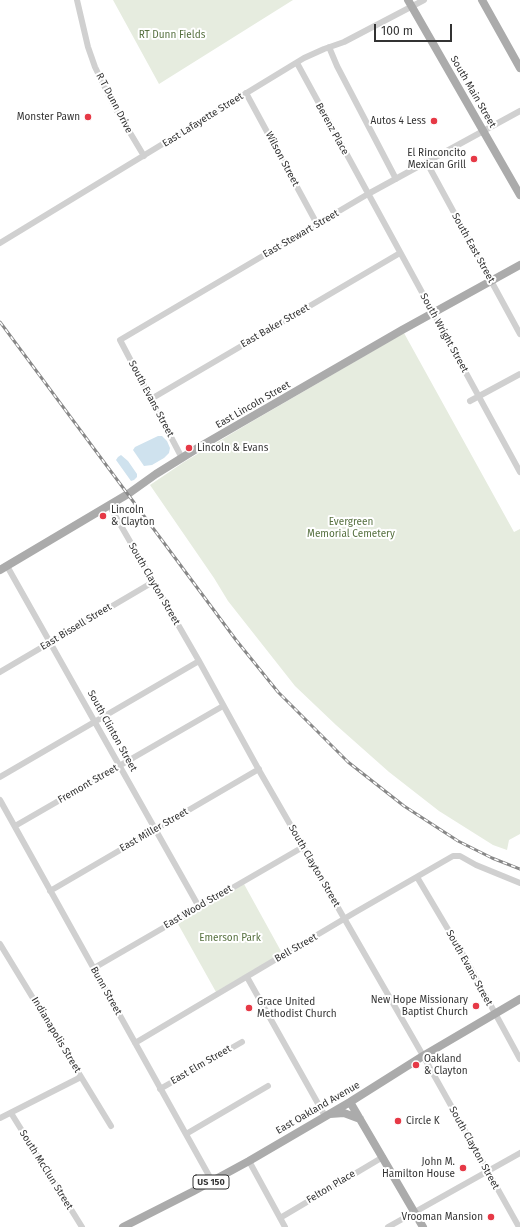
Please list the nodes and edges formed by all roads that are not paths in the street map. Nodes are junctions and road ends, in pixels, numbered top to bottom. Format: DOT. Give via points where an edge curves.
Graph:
graph roads {
  1 [pos="77,0"];
  2 [pos="424,0"];
  3 [pos="482,0"];
  4 [pos="410,4"];
  5 [pos="330,47"];
  6 [pos="297,63"];
  7 [pos="520,68"];
  8 [pos="246,93"];
  9 [pos="520,112"];
  10 [pos="484,132"];
  11 [pos="144,156"];
  12 [pos="427,163"];
  13 [pos="396,179"];
  14 [pos="519,192"];
  15 [pos="368,194"];
  16 [pos="317,224"];
  17 [pos="0,243"];
  18 [pos="400,253"];
  19 [pos="520,265"];
  20 [pos="491,281"];
  21 [pos="433,312"];
  22 [pos="520,334"];
  23 [pos="120,340"];
  24 [pos="520,374"];
  25 [pos="479,396"];
  26 [pos="151,399"];
  27 [pos="470,401"];
  28 [pos="182,458"];
  29 [pos="518,462"];
  30 [pos="520,472"];
  31 [pos="109,505"];
  32 [pos="3,568"];
  33 [pos="153,582"];
  34 [pos="50,642"];
  35 [pos="199,661"];
  36 [pos="0,672"];
  37 [pos="223,706"];
  38 [pos="95,722"];
  39 [pos="120,765"];
  40 [pos="259,769"];
  41 [pos="0,778"];
  42 [pos="0,800"];
  43 [pos="15,826"];
  44 [pos="156,830"];
  45 [pos="303,847"];
  46 [pos="417,877"];
  47 [pos="520,883"];
  48 [pos="50,891"];
  49 [pos="199,907"];
  50 [pos="344,920"];
  51 [pos="0,944"];
  52 [pos="94,968"];
  53 [pos="247,977"];
  54 [pos="520,999"];
  55 [pos="495,1014"];
  56 [pos="242,1042"];
  57 [pos="135,1043"];
  58 [pos="423,1056"];
  59 [pos="520,1059"];
  60 [pos="81,1077"];
  61 [pos="268,1086"];
  62 [pos="160,1089"];
  63 [pos="350,1102"];
  64 [pos="10,1113"];
  65 [pos="326,1115"];
  66 [pos="0,1118"];
  67 [pos="360,1119"];
  68 [pos="111,1126"];
  69 [pos="186,1134"];
  70 [pos="520,1153"];
  71 [pos="383,1157"];
  72 [pos="249,1161"];
  73 [pos="487,1171"];
  74 [pos="212,1181"];
  75 [pos="414,1212"];
  76 [pos="280,1218"];
  77 [pos="82,1227"];
  78 [pos="123,1227"];
  79 [pos="285,1227"];
  80 [pos="388,1227"];
  81 [pos="423,1227"];
  82 [pos="519,1227"];
  1 -- 11 [label="street, R T Dunn Drive" via="95,67 114,106"];
  2 -- 4 [label="street, East Lafayette Street"];
  3 -- 7 [label="main road"];
  4 -- 5 [label="street, East Lafayette Street" via="344,42"];
  4 -- 10 [label="main road, South Main Street"];
  5 -- 6 [label="street, East Lafayette Street"];
  5 -- 13 [label="street" via="337,66"];
  6 -- 8 [label="street, East Lafayette Street"];
  6 -- 15 [label="street, Berenz Place"];
  8 -- 11 [label="street, East Lafayette Street"];
  8 -- 16 [label="street, Wilson Street"];
  9 -- 10 [label="street, East Stewart Street"];
  10 -- 12 [label="street, East Stewart Street"];
  10 -- 14 [label="main road, South Main Street"];
  11 -- 17 [label="street, East Lafayette Street"];
  12 -- 13 [label="street, East Stewart Street"];
  12 -- 20 [label="street, South East Street"];
  13 -- 15 [label="street, East Stewart Street"];
  15 -- 16 [label="street, East Stewart Street"];
  15 -- 18 [label="street, South Wright Street"];
  16 -- 23 [label="street, East Stewart Street"];
  18 -- 21 [label="street, South Wright Street"];
  18 -- 26 [label="street, East Baker Street"];
  19 -- 20 [label="main road, East Lincoln Street"];
  20 -- 21 [label="main road, East Lincoln Street"];
  20 -- 22 [label="street, South East Street"];
  21 -- 25 [label="street, South Wright Street"];
  21 -- 28 [label="main road, East Lincoln Street"];
  23 -- 26 [label="street, South Evans Street"];
  24 -- 25 [label="street"];
  25 -- 27 [label="street"];
  25 -- 29 [label="street, South Wright Street"];
  26 -- 28 [label="street, South Evans Street"];
  28 -- 31 [label="main road, East Lincoln Street"];
  29 -- 30 [label="street, South Wright Street"];
  31 -- 32 [label="main road, East Lincoln Street"];
  31 -- 33 [label="street, South Clayton Street"];
  32 -- 34 [label="street, South Clinton Street"];
  33 -- 34 [label="street, East Bissell Street"];
  33 -- 35 [label="street, South Clayton Street"];
  34 -- 36 [label="street, East Bissell Street"];
  34 -- 38 [label="street, South Clinton Street"];
  35 -- 37 [label="street, South Clayton Street"];
  35 -- 38 [label="street"];
  37 -- 39 [label="street, Fremont Street"];
  37 -- 40 [label="street, South Clayton Street"];
  38 -- 39 [label="street, South Clinton Street"];
  38 -- 41 [label="street"];
  39 -- 43 [label="street, Fremont Street"];
  39 -- 44 [label="street, South Clinton Street"];
  40 -- 44 [label="street, East Miller Street"];
  40 -- 45 [label="street, South Clayton Street"];
  42 -- 43 [label="street, Bunn Street"];
  43 -- 48 [label="street, Bunn Street"];
  44 -- 48 [label="street, East Miller Street"];
  44 -- 49 [label="street, South Clinton Street"];
  45 -- 49 [label="street, East Wood Street"];
  45 -- 50 [label="street, South Clayton Street"];
  46 -- 47 [label="street, Bell Street" via="458,855"];
  46 -- 50 [label="street, Bell Street"];
  46 -- 55 [label="street, South Evans Street"];
  48 -- 52 [label="street, Bunn Street"];
  49 -- 52 [label="street, East Wood Street"];
  50 -- 53 [label="street, Bell Street"];
  50 -- 58 [label="street, South Clayton Street"];
  51 -- 60 [label="street, Indianapolis Street"];
  52 -- 57 [label="street, Bunn Street"];
  53 -- 57 [label="street, Bell Street"];
  53 -- 65 [label="street"];
  54 -- 55 [label="main road, East Oakland Avenue"];
  55 -- 58 [label="main road, East Oakland Avenue"];
  55 -- 59 [label="street, South Evans Street"];
  56 -- 62 [label="street, East Elm Street"];
  57 -- 62 [label="street, Bunn Street"];
  58 -- 63 [label="main road, East Oakland Avenue"];
  58 -- 73 [label="street, South Clayton Street"];
  60 -- 64 [label="street"];
  60 -- 68 [label="street, Indianapolis Street"];
  61 -- 69 [label="street"];
  62 -- 69 [label="street, Bunn Street"];
  63 -- 65 [label="main road, East Oakland Avenue / US 150"];
  63 -- 67 [label="main road"];
  64 -- 66 [label="street"];
  64 -- 77 [label="street, South McClun Street"];
  65 -- 67 [label="main road" via="344,1113"];
  65 -- 72 [label="main road, East Oakland Avenue / US 150"];
  67 -- 71 [label="main road"];
  69 -- 74 [label="street, Bunn Street"];
  70 -- 73 [label="street"];
  71 -- 75 [label="main road"];
  71 -- 76 [label="street, Felton Place"];
  72 -- 74 [label="main road, East Oakland Avenue / US 150"];
  72 -- 76 [label="street"];
  73 -- 75 [label="street"];
  73 -- 82 [label="street, South Clayton Street"];
  74 -- 78 [label="main road, East Oakland Avenue / US 150"];
  75 -- 80 [label="street"];
  75 -- 81 [label="main road"];
  76 -- 79 [label="street"];
}
